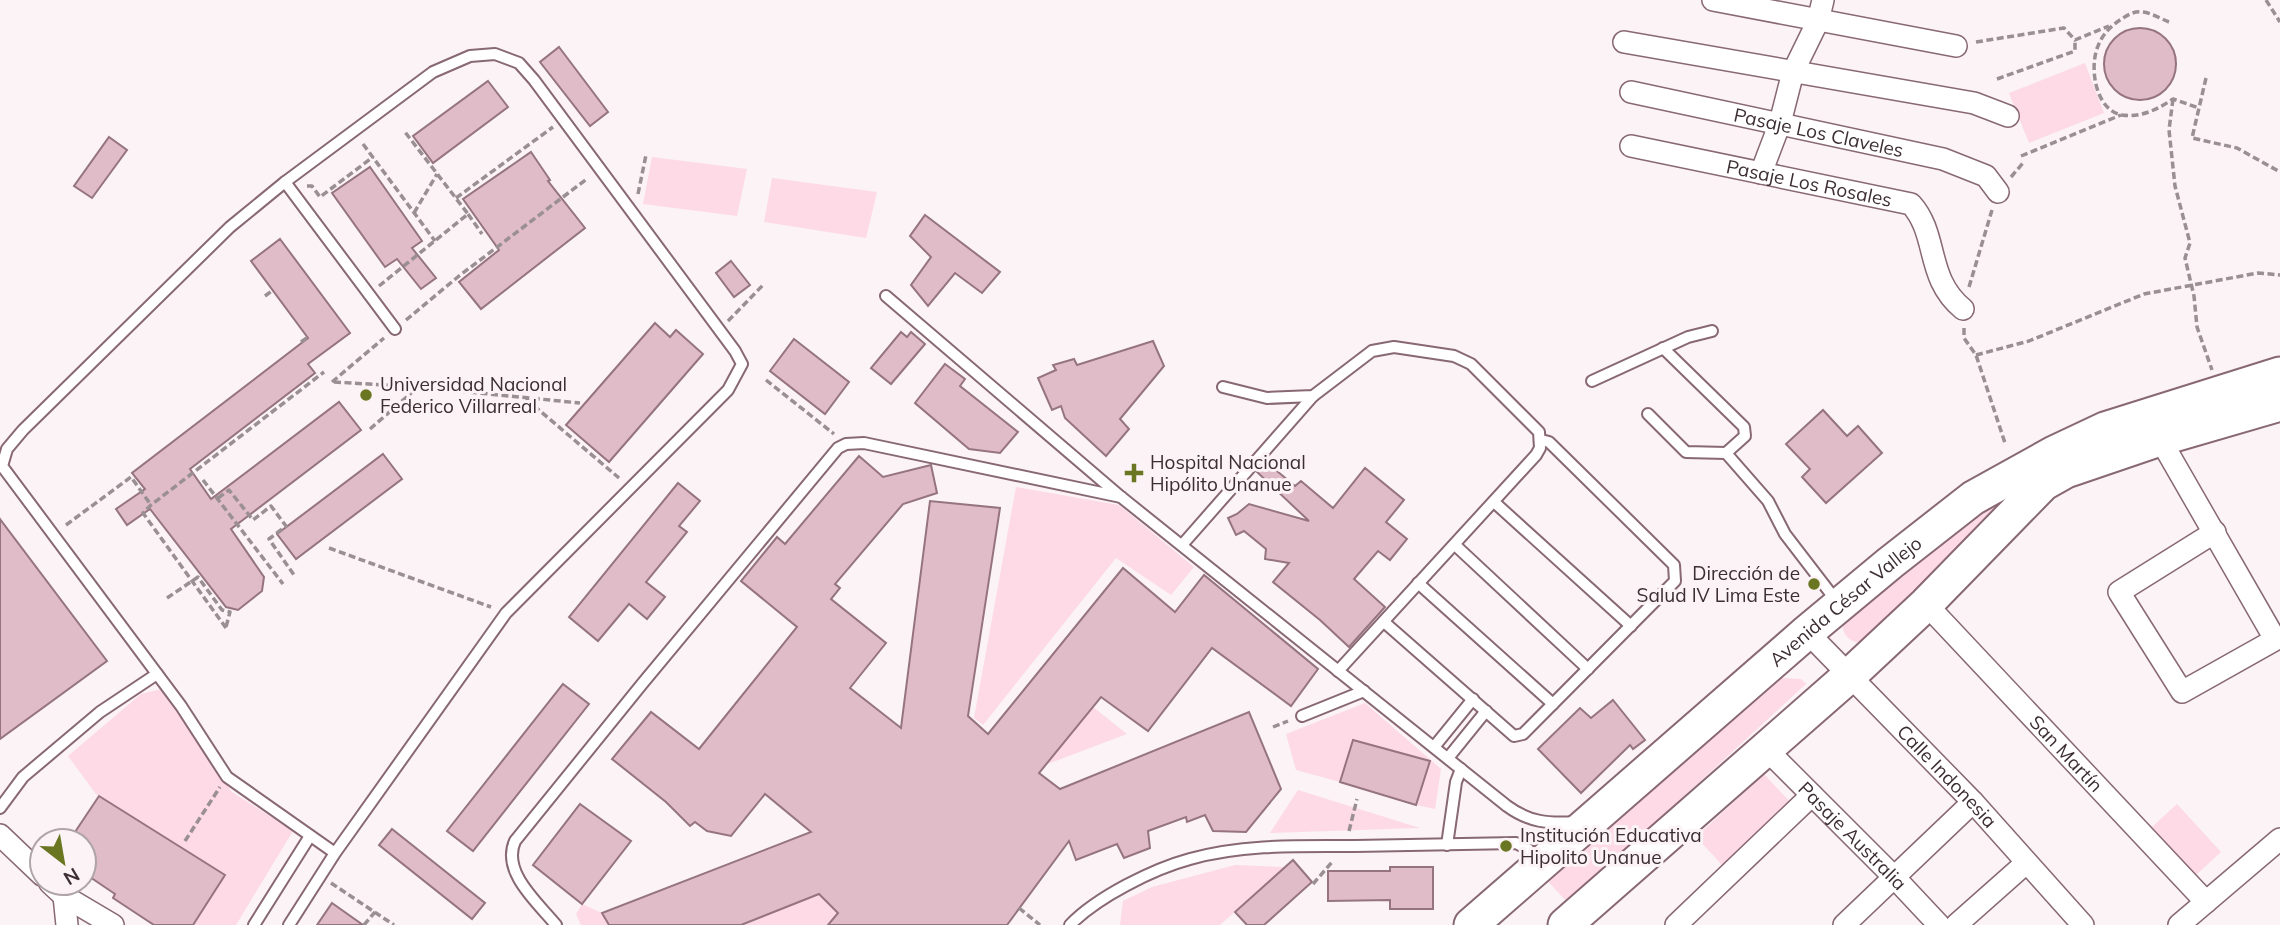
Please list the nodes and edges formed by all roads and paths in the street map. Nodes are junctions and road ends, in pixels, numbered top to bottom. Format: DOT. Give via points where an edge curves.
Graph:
graph roads {
  1 [pos="1713,0"];
  2 [pos="1823,0"];
  3 [pos="2266,0"];
  4 [pos="1818,21"];
  5 [pos="2169,22"];
  6 [pos="2280,22"];
  7 [pos="2111,25"];
  8 [pos="2075,40"];
  9 [pos="1624,42"];
  10 [pos="1956,46"];
  11 [pos="1793,72"];
  12 [pos="2206,78"];
  13 [pos="1997,79"];
  14 [pos="1631,92"];
  15 [pos="2173,99"];
  16 [pos="2199,108"];
  17 [pos="2121,115"];
  18 [pos="2008,116"];
  19 [pos="563,119"];
  20 [pos="1780,123"];
  21 [pos="353,131"];
  22 [pos="405,132"];
  23 [pos="1631,146"];
  24 [pos="646,155"];
  25 [pos="2021,156"];
  26 [pos="373,157"];
  27 [pos="2024,163"];
  28 [pos="600,169"];
  29 [pos="2280,172"];
  30 [pos="1761,173"];
  31 [pos="437,174"];
  32 [pos="285,182"];
  33 [pos="1998,192"];
  34 [pos="294,194"];
  35 [pos="456,198"];
  36 [pos="627,205"];
  37 [pos="414,213"];
  38 [pos="468,214"];
  39 [pos="482,234"];
  40 [pos="435,241"];
  41 [pos="2280,275"];
  42 [pos="764,284"];
  43 [pos="2190,284"];
  44 [pos="273,290"];
  45 [pos="369,294"];
  46 [pos="265,296"];
  47 [pos="886,296"];
  48 [pos="1963,309"];
  49 [pos="396,329"];
  50 [pos="719,330"];
  51 [pos="1712,331"];
  52 [pos="308,337"];
  53 [pos="301,342"];
  54 [pos="1663,348"];
  55 [pos="1976,355"];
  56 [pos="324,372"];
  57 [pos="2280,374"];
  58 [pos="766,380"];
  59 [pos="1592,381"];
  60 [pos="418,387"];
  61 [pos="1223,387"];
  62 [pos="2220,393"];
  63 [pos="1313,396"];
  64 [pos="525,398"];
  65 [pos="580,403"];
  66 [pos="2280,404"];
  67 [pos="1648,414"];
  68 [pos="370,429"];
  69 [pos="2160,439"];
  70 [pos="1541,440"];
  71 [pos="2005,443"];
  72 [pos="846,444"];
  73 [pos="1726,453"];
  74 [pos="203,480"];
  75 [pos="631,489"];
  76 [pos="1121,497"];
  77 [pos="218,498"];
  78 [pos="1494,502"];
  79 [pos="151,505"];
  80 [pos="2215,533"];
  81 [pos="52,534"];
  82 [pos="1182,545"];
  83 [pos="1455,545"];
  84 [pos="329,548"];
  85 [pos="294,575"];
  86 [pos="192,581"];
  87 [pos="1418,583"];
  88 [pos="283,584"];
  89 [pos="166,598"];
  90 [pos="1926,604"];
  91 [pos="1840,605"];
  92 [pos="506,613"];
  93 [pos="1384,622"];
  94 [pos="1630,626"];
  95 [pos="1807,632"];
  96 [pos="2278,638"];
  97 [pos="1588,668"];
  98 [pos="1338,671"];
  99 [pos="157,674"];
  100 [pos="1849,676"];
  101 [pos="1364,691"];
  102 [pos="1473,699"];
  103 [pos="1553,704"];
  104 [pos="1486,710"];
  105 [pos="1302,716"];
  106 [pos="1434,747"];
  107 [pos="1765,748"];
  108 [pos="1448,758"];
  109 [pos="1461,769"];
  110 [pos="227,777"];
  111 [pos="1812,795"];
  112 [pos="1973,802"];
  113 [pos="0,808"];
  114 [pos="1592,821"];
  115 [pos="0,835"];
  116 [pos="310,836"];
  117 [pos="2280,839"];
  118 [pos="185,841"];
  119 [pos="1447,845"];
  120 [pos="335,853"];
  121 [pos="28,862"];
  122 [pos="2026,863"];
  123 [pos="1540,866"];
  124 [pos="320,876"];
  125 [pos="1895,877"];
  126 [pos="59,897"];
  127 [pos="68,897"];
  128 [pos="2206,902"];
  129 [pos="1020,908"];
  130 [pos="375,912"];
  131 [pos="367,924"];
  132 [pos="66,925"];
  133 [pos="113,925"];
  134 [pos="254,925"];
  135 [pos="289,925"];
  136 [pos="394,925"];
  137 [pos="556,925"];
  138 [pos="1040,925"];
  139 [pos="1070,925"];
  140 [pos="1471,925"];
  141 [pos="1565,925"];
  142 [pos="1676,925"];
  143 [pos="1844,925"];
  144 [pos="1939,925"];
  145 [pos="1956,925"];
  146 [pos="2083,925"];
  147 [pos="2179,925"];
  1 -- 4 [label="street"];
  2 -- 4 [label="street"];
  3 -- 6 [label="path"];
  4 -- 10 [label="street"];
  4 -- 11 [label="street"];
  5 -- 7 [label="path" via="2145,12 2131,13"];
  7 -- 8 [label="path"];
  7 -- 17 [label="path" via="2098,44 2094,72 2106,106"];
  8 -- 10 [label="path" via="2064,28"];
  8 -- 13 [label="path" via="2074,51"];
  9 -- 11 [label="street"];
  11 -- 18 [label="street" via="1974,103"];
  11 -- 20 [label="street"];
  12 -- 16 [label="path"];
  14 -- 20 [label="street, Pasaje Los Claveles"];
  15 -- 16 [label="path"];
  15 -- 17 [label="path" via="2141,115"];
  15 -- 43 [label="path" via="2169,130 2175,186 2190,243 2185,258"];
  16 -- 29 [label="path" via="2192,138 2237,148"];
  17 -- 25 [label="path"];
  19 -- 21 [label="lane" via="519,63 495,54 470,56 433,72"];
  19 -- 28 [label="lane"];
  19 -- 35 [label="path"];
  20 -- 30 [label="street"];
  20 -- 33 [label="street, Pasaje Los Claveles" via="1943,159 1986,176"];
  21 -- 26 [label="path"];
  21 -- 32 [label="lane"];
  22 -- 31 [label="path"];
  23 -- 30 [label="street, Pasaje Los Rosales"];
  24 -- 36 [label="path" via="638,196"];
  26 -- 34 [label="path" via="320,197 312,186"];
  26 -- 37 [label="path"];
  27 -- 33 [label="path"];
  28 -- 36 [label="lane"];
  28 -- 49 [label="path"];
  30 -- 48 [label="street, Pasaje Los Rosales" via="1911,204 1922,216 1937,275"];
  31 -- 35 [label="path"];
  31 -- 37 [label="path"];
  32 -- 34 [label="lane"];
  32 -- 81 [label="lane" via="230,227 7,449 2,466"];
  33 -- 48 [label="path"];
  34 -- 45 [label="lane"];
  35 -- 38 [label="path"];
  36 -- 50 [label="lane"];
  37 -- 40 [label="path"];
  38 -- 39 [label="path"];
  38 -- 40 [label="path"];
  40 -- 45 [label="path"];
  41 -- 43 [label="path" via="2258,273"];
  42 -- 50 [label="path"];
  43 -- 55 [label="path" via="2144,294 2029,341"];
  43 -- 62 [label="path" via="2197,327"];
  44 -- 46 [label="path"];
  45 -- 49 [label="lane"];
  47 -- 76 [label="lane"];
  48 -- 55 [label="path" via="1965,338"];
  49 -- 60 [label="path" via="332,382"];
  50 -- 75 [label="lane" via="743,364 736,379"];
  51 -- 54 [label="lane"];
  52 -- 53 [label="path"];
  54 -- 59 [label="lane"];
  54 -- 73 [label="lane" via="1744,427 1745,436"];
  55 -- 71 [label="path"];
  56 -- 79 [label="path"];
  57 -- 62 [label="main road, Avenida César Vallejo"];
  58 -- 72 [label="path"];
  60 -- 64 [label="path"];
  60 -- 68 [label="path"];
  61 -- 63 [label="lane" via="1267,398"];
  62 -- 91 [label="main road, Avenida César Vallejo" via="2105,429 2008,477 1973,498"];
  63 -- 70 [label="lane" via="1382,348 1454,356 1471,364 1533,424"];
  63 -- 82 [label="lane"];
  64 -- 65 [label="path"];
  64 -- 75 [label="path"];
  66 -- 69 [label="main road"];
  67 -- 73 [label="lane" via="1686,452"];
  69 -- 80 [label="street"];
  69 -- 90 [label="main road" via="2066,471 2043,484"];
  70 -- 78 [label="lane" via="1536,455"];
  70 -- 94 [label="lane" via="1549,442 1674,565 1675,581"];
  72 -- 76 [label="lane" via="864,443"];
  72 -- 137 [label="lane" via="830,455 515,841 511,859 519,879"];
  73 -- 91 [label="lane" via="1768,501 1785,534"];
  74 -- 77 [label="path"];
  75 -- 92 [label="lane"];
  76 -- 82 [label="lane"];
  77 -- 85 [label="path" via="229,490 253,520 271,506 286,526 269,539"];
  77 -- 88 [label="path"];
  78 -- 83 [label="lane"];
  78 -- 94 [label="lane"];
  79 -- 81 [label="path" via="131,477"];
  79 -- 86 [label="path" via="143,513"];
  80 -- 96 [label="street"];
  80 -- 96 [label="street" via="2119,592 2182,692"];
  81 -- 99 [label="lane"];
  82 -- 98 [label="lane"];
  83 -- 87 [label="lane"];
  83 -- 97 [label="lane"];
  84 -- 92 [label="path"];
  86 -- 86 [label="path" via="199,576 222,610 230,612 226,628"];
  86 -- 89 [label="path"];
  87 -- 93 [label="lane"];
  87 -- 103 [label="lane"];
  90 -- 100 [label="main road"];
  90 -- 128 [label="street, San Martín"];
  91 -- 95 [label="main road, Avenida César Vallejo"];
  92 -- 120 [label="lane"];
  93 -- 98 [label="lane"];
  93 -- 102 [label="lane"];
  94 -- 97 [label="lane"];
  95 -- 100 [label="street, Calle Indonesia"];
  95 -- 114 [label="main road, Avenida César Vallejo"];
  97 -- 103 [label="lane"];
  98 -- 101 [label="lane"];
  99 -- 110 [label="lane"];
  99 -- 113 [label="lane" via="100,712 23,777"];
  100 -- 107 [label="main road"];
  100 -- 112 [label="street, Calle Indonesia"];
  101 -- 105 [label="lane"];
  101 -- 106 [label="lane"];
  102 -- 104 [label="lane"];
  102 -- 106 [label="lane"];
  103 -- 104 [label="lane" via="1523,734 1514,736"];
  104 -- 108 [label="lane"];
  106 -- 108 [label="lane"];
  107 -- 111 [label="street, Pasaje Australia"];
  107 -- 141 [label="main road"];
  108 -- 109 [label="lane"];
  109 -- 114 [label="lane" via="1521,817 1562,823"];
  109 -- 119 [label="lane"];
  110 -- 116 [label="lane"];
  110 -- 118 [label="path"];
  111 -- 125 [label="street, Pasaje Australia"];
  111 -- 142 [label="street"];
  112 -- 122 [label="street, Calle Indonesia"];
  112 -- 125 [label="street"];
  114 -- 123 [label="main road, Avenida César Vallejo"];
  115 -- 121 [label="street"];
  116 -- 120 [label="lane"];
  116 -- 134 [label="lane"];
  117 -- 128 [label="street"];
  119 -- 123 [label="lane" via="1516,842 1528,849"];
  119 -- 139 [label="lane" via="1288,846 1189,859 1110,893"];
  120 -- 124 [label="lane"];
  122 -- 145 [label="street"];
  122 -- 146 [label="street, Calle Indonesia"];
  123 -- 140 [label="main road, Avenida César Vallejo"];
  124 -- 130 [label="path"];
  124 -- 135 [label="lane"];
  125 -- 143 [label="street"];
  125 -- 144 [label="street, Pasaje Australia"];
  126 -- 132 [label="street"];
  127 -- 133 [label="street"];
  128 -- 147 [label="street"];
  129 -- 138 [label="path"];
  130 -- 131 [label="path"];
  130 -- 136 [label="path"];
}
